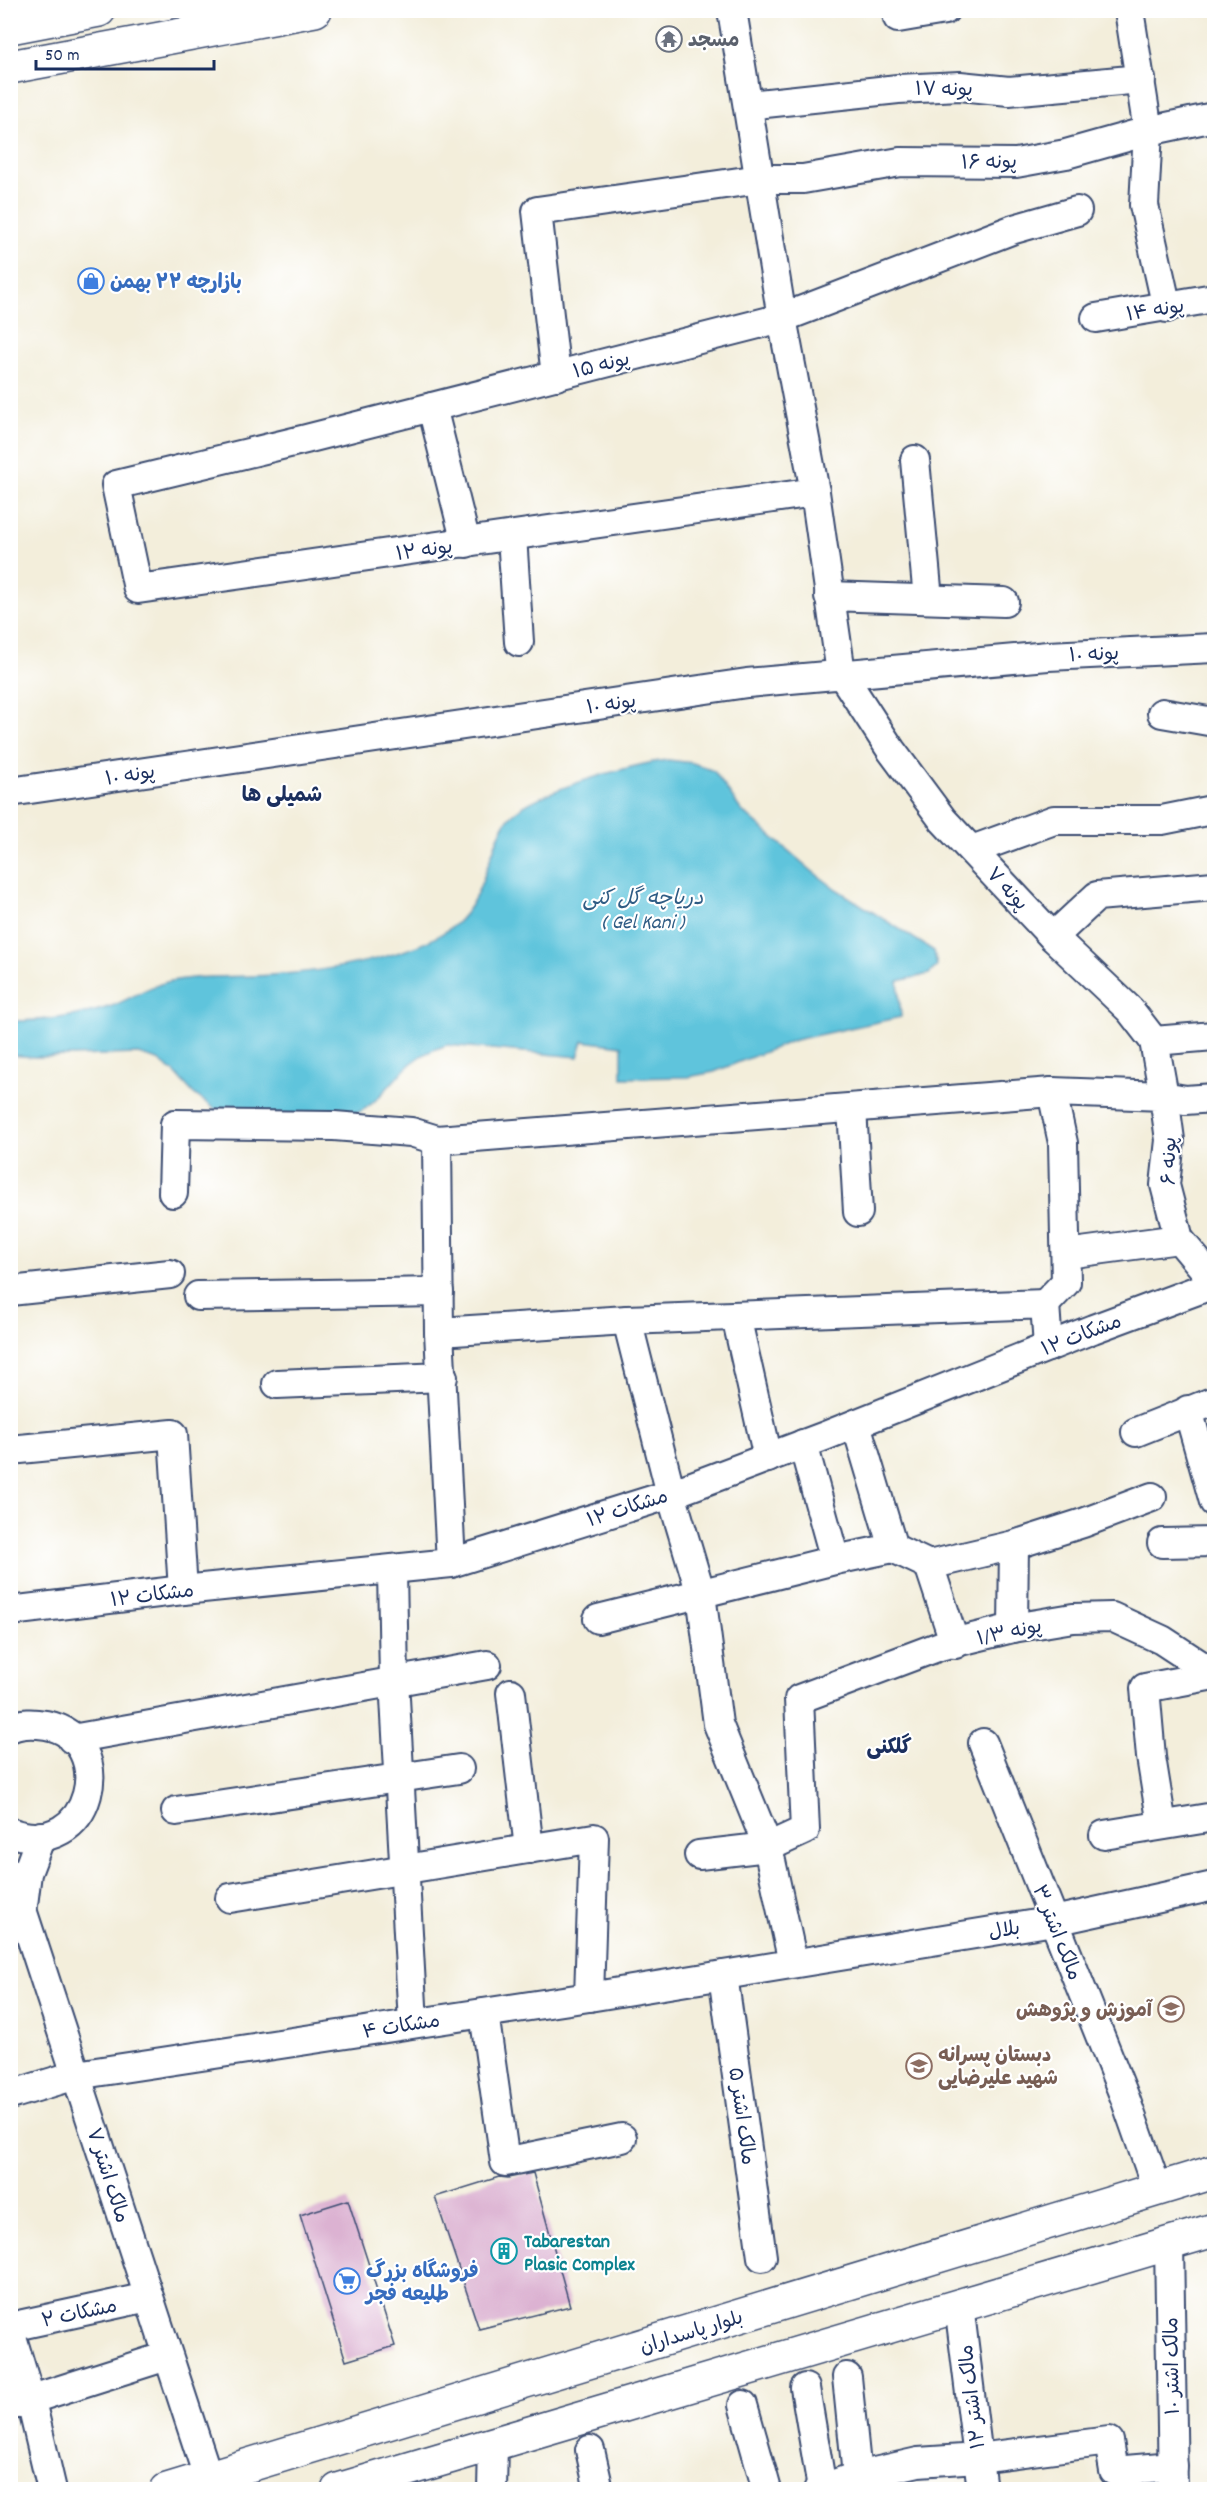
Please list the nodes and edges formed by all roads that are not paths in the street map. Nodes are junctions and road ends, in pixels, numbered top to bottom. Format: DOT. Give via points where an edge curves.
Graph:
graph roads {
  1 [pos="99,10"];
  2 [pos="315,10"];
  3 [pos="732,10"];
  4 [pos="896,10"];
  5 [pos="945,10"];
  6 [pos="1129,10"];
  7 [pos="11,27"];
  8 [pos="10,67"];
  9 [pos="1141,80"];
  10 [pos="748,105"];
  11 [pos="1215,117"];
  12 [pos="1148,131"];
  13 [pos="760,179"];
  14 [pos="1077,211"];
  15 [pos="1215,298"];
  16 [pos="1167,308"];
  17 [pos="782,318"];
  18 [pos="1096,318"];
  19 [pos="556,376"];
  20 [pos="432,407"];
  21 [pos="915,460"];
  22 [pos="116,485"];
  23 [pos="815,492"];
  24 [pos="512,536"];
  25 [pos="466,543"];
  26 [pos="829,597"];
  27 [pos="928,599"];
  28 [pos="1004,602"];
  29 [pos="519,642"];
  30 [pos="1215,648"];
  31 [pos="841,673"];
  32 [pos="1162,713"];
  33 [pos="1215,722"];
  34 [pos="10,792"];
  35 [pos="1212,810"];
  36 [pos="972,850"];
  37 [pos="1215,886"];
  38 [pos="1053,937"];
  39 [pos="1215,1036"];
  40 [pos="1154,1041"];
  41 [pos="1052,1092"];
  42 [pos="1164,1096"];
  43 [pos="1215,1098"];
  44 [pos="852,1108"];
  45 [pos="438,1140"];
  46 [pos="173,1193"];
  47 [pos="858,1212"];
  48 [pos="1179,1239"];
  49 [pos="1066,1254"];
  50 [pos="170,1274"];
  51 [pos="1215,1283"];
  52 [pos="10,1291"];
  53 [pos="439,1292"];
  54 [pos="198,1296"];
  55 [pos="1045,1304"];
  56 [pos="736,1316"];
  57 [pos="627,1320"];
  58 [pos="439,1332"];
  59 [pos="1048,1347"];
  60 [pos="442,1377"];
  61 [pos="278,1384"];
  62 [pos="1201,1405"];
  63 [pos="856,1424"];
  64 [pos="1136,1432"];
  65 [pos="803,1444"];
  66 [pos="10,1450"];
  67 [pos="768,1458"];
  68 [pos="670,1494"];
  69 [pos="1152,1497"];
  70 [pos="1215,1502"];
  71 [pos="1215,1542"];
  72 [pos="1162,1543"];
  73 [pos="1014,1545"];
  74 [pos="893,1548"];
  75 [pos="835,1560"];
  76 [pos="451,1563"];
  77 [pos="929,1565"];
  78 [pos="392,1570"];
  79 [pos="183,1590"];
  80 [pos="700,1594"];
  81 [pos="10,1611"];
  82 [pos="598,1619"];
  83 [pos="1013,1628"];
  84 [pos="955,1644"];
  85 [pos="487,1665"];
  86 [pos="1215,1674"];
  87 [pos="394,1680"];
  88 [pos="511,1693"];
  89 [pos="10,1728"];
  90 [pos="72,1739"];
  91 [pos="983,1743"];
  92 [pos="459,1769"];
  93 [pos="399,1777"];
  94 [pos="176,1811"];
  95 [pos="1215,1816"];
  96 [pos="1162,1825"];
  97 [pos="10,1832"];
  98 [pos="1104,1834"];
  99 [pos="41,1836"];
  100 [pos="768,1847"];
  101 [pos="529,1849"];
  102 [pos="699,1856"];
  103 [pos="405,1870"];
  104 [pos="10,1873"];
  105 [pos="1215,1886"];
  106 [pos="230,1899"];
  107 [pos="23,1907"];
  108 [pos="1054,1921"];
  109 [pos="793,1964"];
  110 [pos="723,1975"];
  111 [pos="589,1997"];
  112 [pos="484,2013"];
  113 [pos="413,2023"];
  114 [pos="76,2075"];
  115 [pos="10,2095"];
  116 [pos="622,2138"];
  117 [pos="1215,2172"];
  118 [pos="1157,2189"];
  119 [pos="1215,2230"];
  120 [pos="1169,2243"];
  121 [pos="762,2257"];
  122 [pos="148,2297"];
  123 [pos="959,2305"];
  124 [pos="10,2329"];
  125 [pos="168,2356"];
  126 [pos="847,2377"];
  127 [pos="806,2388"];
  128 [pos="21,2403"];
  129 [pos="743,2405"];
  130 [pos="493,2444"];
  131 [pos="590,2450"];
  132 [pos="978,2458"];
  133 [pos="857,2476"];
  134 [pos="208,2477"];
  135 [pos="1173,2478"];
  136 [pos="890,2480"];
  137 [pos="820,2489"];
  138 [pos="52,2490"];
  139 [pos="167,2490"];
  140 [pos="338,2490"];
  141 [pos="492,2490"];
  142 [pos="599,2490"];
  143 [pos="768,2490"];
  144 [pos="982,2490"];
  1 -- 7 [label="main road"];
  2 -- 8 [label="main road"];
  3 -- 10 [label="street"];
  4 -- 5 [label="street" via="898,18"];
  6 -- 9 [label="street"];
  9 -- 10 [label="street, پونه ۱۷" via="1009,91 960,86 898,89"];
  9 -- 12 [label="street"];
  10 -- 13 [label="street"];
  11 -- 12 [label="street, پونه ۱۶"];
  12 -- 13 [label="street, پونه ۱۶" via="1076,152 1016,163 900,162 803,179"];
  12 -- 16 [label="street" via="1144,205"];
  13 -- 17 [label="street"];
  13 -- 19 [label="street, پونه ۱۶" via="537,211"];
  14 -- 17 [label="street, پونه ۱۵" via="1014,229"];
  15 -- 16 [label="street, پونه ۱۴"];
  16 -- 18 [label="street, پونه ۱۴"];
  17 -- 19 [label="street, پونه ۱۵"];
  17 -- 23 [label="street"];
  19 -- 20 [label="street, پونه ۱۵"];
  20 -- 22 [label="street, پونه ۱۵"];
  20 -- 25 [label="street"];
  21 -- 27 [label="street"];
  22 -- 25 [label="street, پونه ۱۲" via="138,589"];
  23 -- 24 [label="street, پونه ۱۲"];
  23 -- 26 [label="street"];
  24 -- 25 [label="street, پونه ۱۲"];
  24 -- 29 [label="street"];
  26 -- 27 [label="street"];
  26 -- 31 [label="street"];
  27 -- 28 [label="street"];
  30 -- 31 [label="street, پونه ۱۰" via="1048,656"];
  31 -- 34 [label="street, پونه ۱۰" via="747,683"];
  31 -- 36 [label="street, پونه ۷" via="936,812"];
  32 -- 33 [label="street"];
  35 -- 36 [label="street" via="1162,820 1054,820"];
  36 -- 38 [label="street, پونه ۷"];
  37 -- 38 [label="street" via="1097,896"];
  38 -- 40 [label="street, پونه ۷" via="1130,1010"];
  39 -- 40 [label="street"];
  40 -- 42 [label="street, پونه ۶"];
  41 -- 42 [label="street"];
  41 -- 44 [label="street"];
  41 -- 49 [label="street" via="1063,1143"];
  42 -- 43 [label="street" via="1185,1100"];
  42 -- 48 [label="street, پونه ۶" via="1170,1140 1165,1185"];
  44 -- 45 [label="street"];
  44 -- 47 [label="street"];
  45 -- 46 [label="street" via="411,1132 334,1126 175,1124"];
  45 -- 53 [label="street"];
  48 -- 49 [label="street"];
  48 -- 51 [label="street, پونه ۶"];
  49 -- 55 [label="street" via="1066,1282"];
  50 -- 52 [label="street"];
  51 -- 59 [label="street, مشکات ۱۲"];
  53 -- 54 [label="street"];
  53 -- 58 [label="street"];
  55 -- 56 [label="street"];
  55 -- 59 [label="street"];
  56 -- 57 [label="street"];
  56 -- 67 [label="street"];
  57 -- 58 [label="street"];
  57 -- 68 [label="street"];
  58 -- 60 [label="street"];
  59 -- 63 [label="street, مشکات ۱۲"];
  60 -- 61 [label="street"];
  60 -- 76 [label="street"];
  62 -- 64 [label="street"];
  62 -- 70 [label="street"];
  63 -- 65 [label="street, مشکات ۱۲"];
  63 -- 74 [label="street"];
  65 -- 67 [label="street, مشکات ۱۲"];
  65 -- 75 [label="street"];
  66 -- 79 [label="street" via="173,1434"];
  67 -- 68 [label="street, مشکات ۱۲"];
  68 -- 76 [label="street, مشکات ۱۲"];
  68 -- 80 [label="street"];
  69 -- 73 [label="street"];
  71 -- 72 [label="street"];
  73 -- 77 [label="street"];
  73 -- 83 [label="street"];
  74 -- 75 [label="street"];
  74 -- 77 [label="street"];
  75 -- 80 [label="street"];
  76 -- 78 [label="street, مشکات ۱۲"];
  77 -- 84 [label="street"];
  78 -- 79 [label="street, مشکات ۱۲"];
  78 -- 87 [label="street"];
  79 -- 81 [label="street, مشکات ۱۲"];
  80 -- 82 [label="street"];
  80 -- 100 [label="street" via="718,1724"];
  83 -- 84 [label="street, پونه ۱/۳"];
  83 -- 86 [label="street, پونه ۱/۳" via="1073,1618 1112,1617 1162,1640"];
  84 -- 100 [label="street, پونه ۱/۳" via="799,1699 805,1830"];
  85 -- 87 [label="street"];
  86 -- 96 [label="street" via="1145,1688"];
  87 -- 90 [label="street"];
  87 -- 93 [label="street"];
  88 -- 101 [label="street"];
  89 -- 90 [label="street" via="33,1723 51,1726"];
  90 -- 99 [label="street" via="89,1766 86,1803 75,1819 59,1831"];
  91 -- 108 [label="street, مالک اشتر ۳"];
  92 -- 93 [label="street"];
  93 -- 94 [label="street"];
  93 -- 103 [label="street"];
  95 -- 96 [label="street"];
  96 -- 98 [label="street"];
  97 -- 99 [label="street"];
  99 -- 107 [label="street" via="27,1873"];
  100 -- 102 [label="street"];
  100 -- 109 [label="street"];
  101 -- 103 [label="street"];
  101 -- 111 [label="street" via="594,1838"];
  103 -- 106 [label="street"];
  103 -- 113 [label="street"];
  104 -- 107 [label="street, مالک اشتر ۷"];
  105 -- 108 [label="street, بلال"];
  107 -- 114 [label="street, مالک اشتر ۷"];
  108 -- 109 [label="street, بلال"];
  108 -- 118 [label="street, مالک اشتر ۳"];
  109 -- 110 [label="street, مشکات ۴"];
  110 -- 111 [label="street, مشکات ۴"];
  110 -- 121 [label="street, مالک اشتر ۵"];
  111 -- 112 [label="street, مشکات ۴"];
  112 -- 113 [label="street, مشکات ۴"];
  112 -- 116 [label="street" via="505,2162"];
  113 -- 114 [label="street, مشکات ۴"];
  114 -- 115 [label="street, مشکات ۴"];
  114 -- 122 [label="street, مالک اشتر ۷"];
  117 -- 118 [label="main road, بلوار پاسداران"];
  118 -- 134 [label="main road, بلوار پاسداران"];
  119 -- 120 [label="main road"];
  120 -- 123 [label="main road"];
  120 -- 135 [label="street, مالک اشتر ۱۰"];
  122 -- 124 [label="street, مشکات ۲"];
  122 -- 125 [label="street, مالک اشتر ۷"];
  123 -- 130 [label="main road"];
  123 -- 132 [label="street, مالک اشتر ۱۲"];
  124 -- 128 [label="street"];
  125 -- 128 [label="street"];
  125 -- 134 [label="street, مالک اشتر ۷"];
  126 -- 133 [label="street"];
  127 -- 137 [label="street"];
  128 -- 138 [label="street"];
  129 -- 143 [label="street"];
  130 -- 140 [label="main road"];
  130 -- 141 [label="street"];
  131 -- 142 [label="street"];
  132 -- 135 [label="street" via="1109,2441 1114,2471"];
  132 -- 136 [label="street" via="918,2463"];
  132 -- 144 [label="street, مالک اشتر ۱۲"];
  133 -- 136 [label="street"];
  133 -- 137 [label="street"];
  134 -- 139 [label="main road, بلوار پاسداران"];
}
